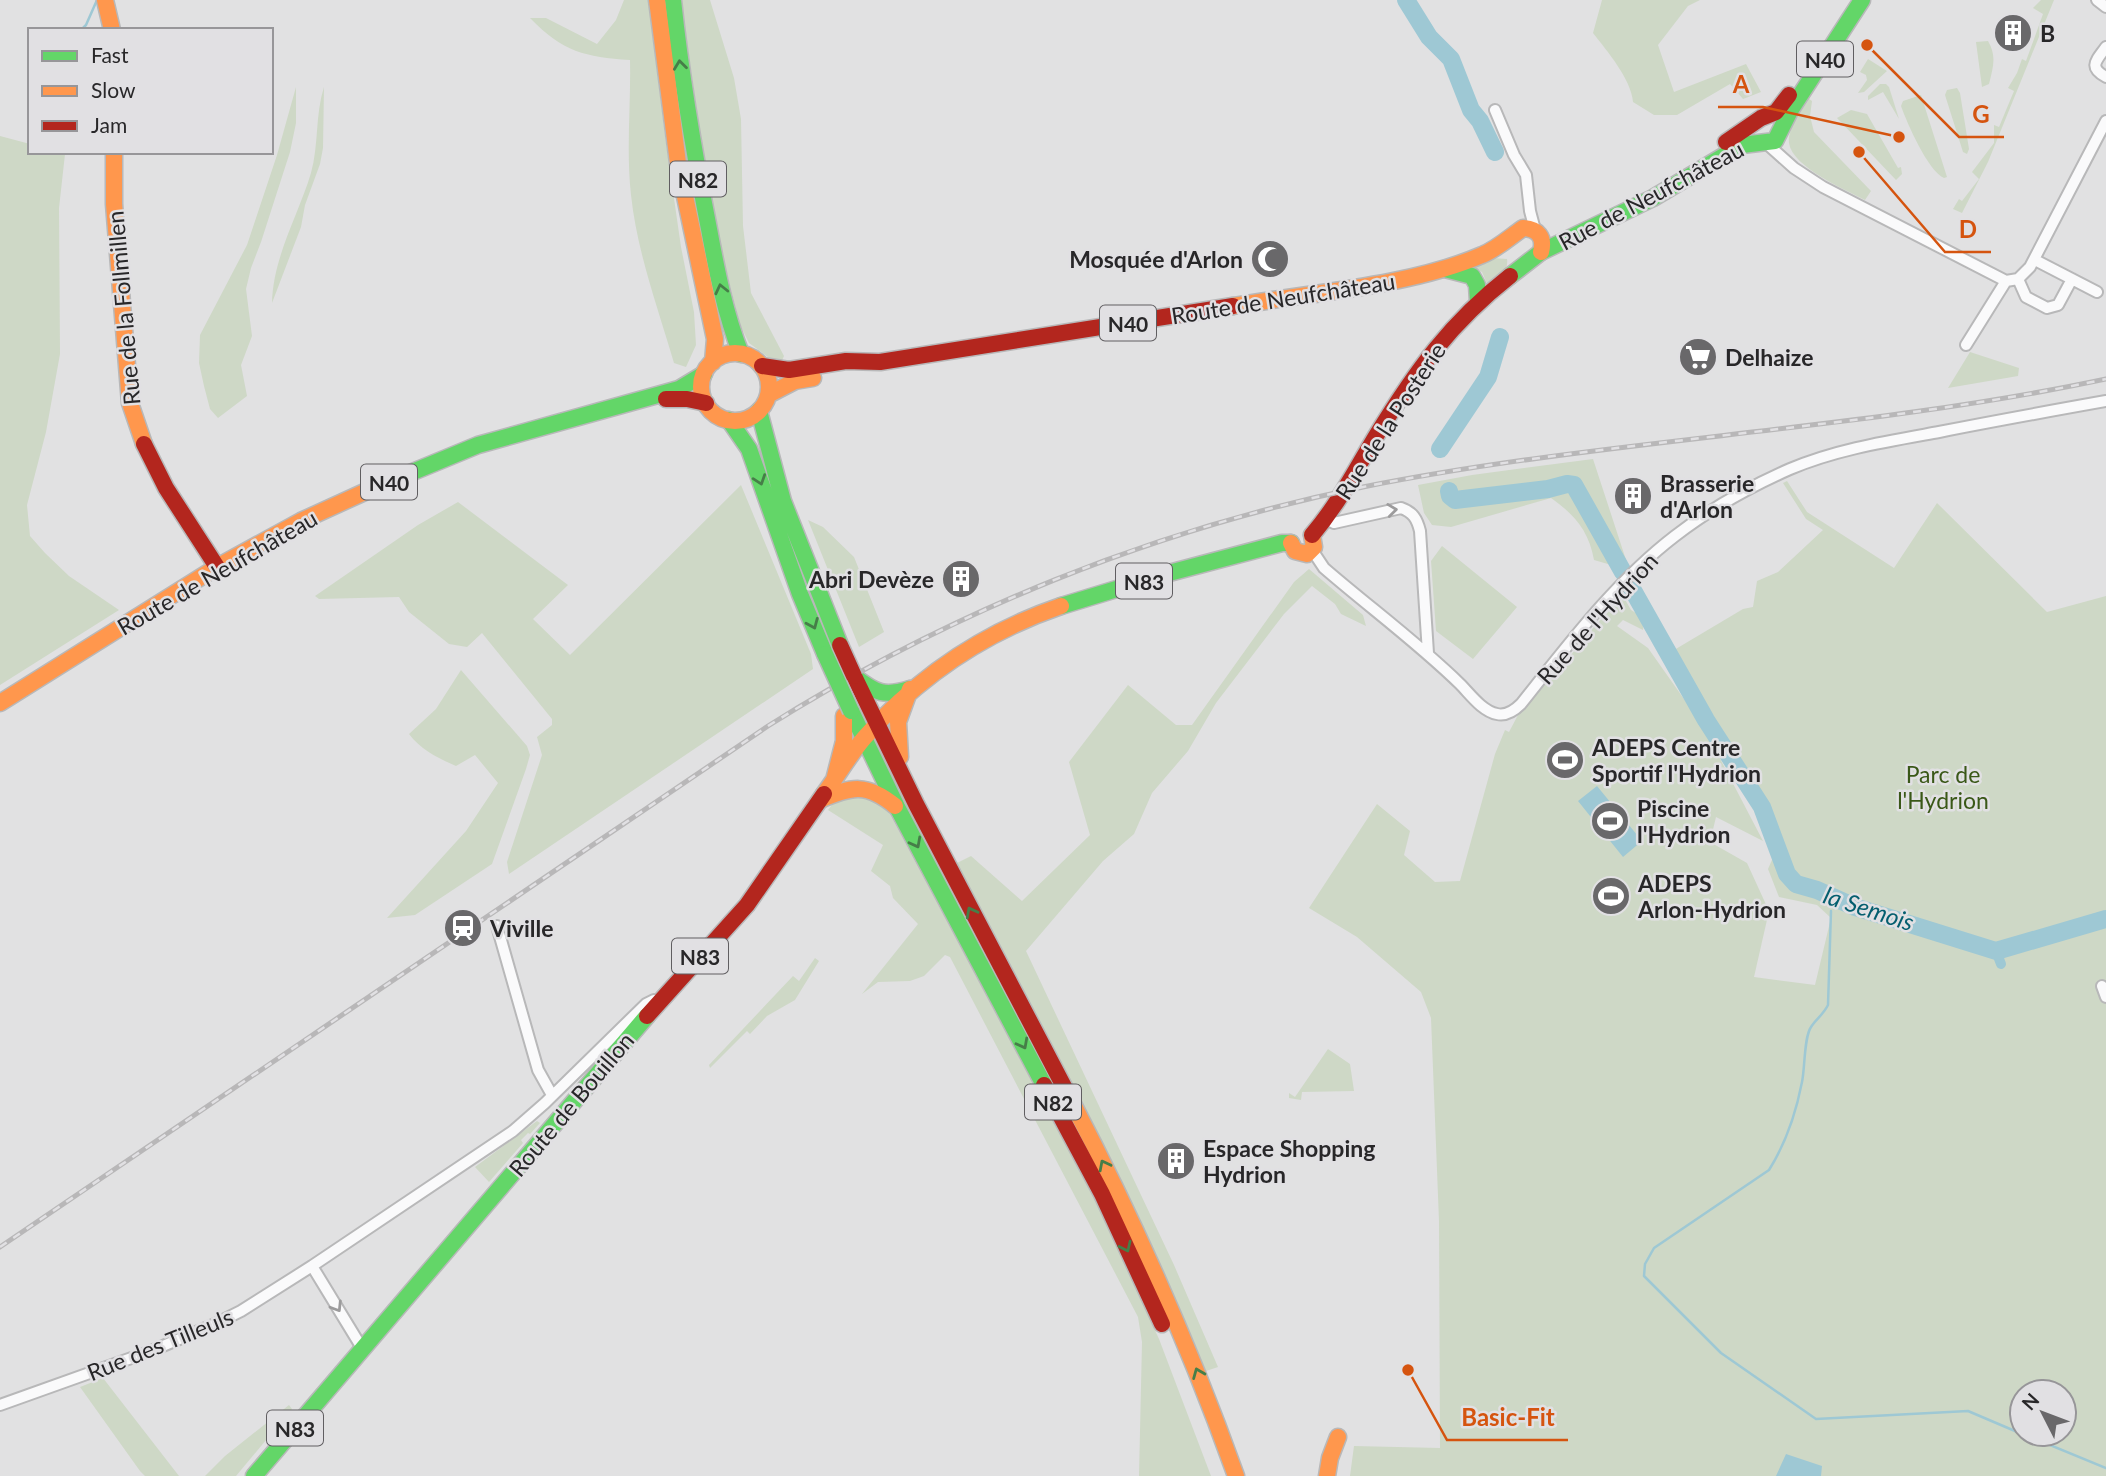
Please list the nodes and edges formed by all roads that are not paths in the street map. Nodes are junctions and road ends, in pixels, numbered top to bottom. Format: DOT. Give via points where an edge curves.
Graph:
graph roads {
  1 [pos="105,0"];
  2 [pos="657,0"];
  3 [pos="673,0"];
  4 [pos="1851,0"];
  5 [pos="1862,0"];
  6 [pos="2097,0"];
  7 [pos="2106,8"];
  8 [pos="112,28"];
  9 [pos="2106,47"];
  10 [pos="2106,78"];
  11 [pos="1495,110"];
  12 [pos="1762,120"];
  13 [pos="2106,121"];
  14 [pos="1781,132"];
  15 [pos="1764,143"];
  16 [pos="114,154"];
  17 [pos="1784,159"];
  18 [pos="1528,191"];
  19 [pos="1538,232"];
  20 [pos="1515,233"];
  21 [pos="1485,254"];
  22 [pos="1513,256"];
  23 [pos="1537,256"];
  24 [pos="2035,260"];
  25 [pos="1443,269"];
  26 [pos="2018,279"];
  27 [pos="2072,279"];
  28 [pos="1503,281"];
  29 [pos="2006,282"];
  30 [pos="2097,292"];
  31 [pos="1478,301"];
  32 [pos="1966,345"];
  33 [pos="741,354"];
  34 [pos="871,363"];
  35 [pos="762,366"];
  36 [pos="709,368"];
  37 [pos="768,395"];
  38 [pos="645,400"];
  39 [pos="2106,401"];
  40 [pos="705,403"];
  41 [pos="759,411"];
  42 [pos="729,420"];
  43 [pos="1326,519"];
  44 [pos="1312,542"];
  45 [pos="217,567"];
  46 [pos="1428,653"];
  47 [pos="910,689"];
  48 [pos="871,697"];
  49 [pos="0,703"];
  50 [pos="847,713"];
  51 [pos="876,722"];
  52 [pos="863,738"];
  53 [pos="899,770"];
  54 [pos="834,780"];
  55 [pos="820,800"];
  56 [pos="897,807"];
  57 [pos="497,926"];
  58 [pos="665,995"];
  59 [pos="549,1099"];
  60 [pos="566,1110"];
  61 [pos="312,1266"];
  62 [pos="362,1348"];
  63 [pos="0,1405"];
  64 [pos="254,1476"];
  65 [pos="1221,1476"];
  66 [pos="1236,1476"];
  67 [pos="1327,1476"];
  68 [pos="1335,1476"];
  1 -- 8 [label="main road"];
  2 -- 36 [label="main road, N82" via="675,143 715,339"];
  33 -- 3 [label="main road, N82, one-way" via="730,327 702,201"];
  4 -- 12 [label="main road, Rue de Neufchâteau / N40" via="1784,102"];
  5 -- 14 [label="main road, N40"];
  6 -- 7 [label="street"];
  9 -- 10 [label="street" via="2095,68"];
  11 -- 18 [label="street" via="1526,176"];
  12 -- 14 [label="main road" via="1779,122"];
  12 -- 15 [label="main road" via="1755,134"];
  12 -- 19 [label="main road, Rue de Neufchâteau / N40" via="1647,191 1564,231"];
  13 -- 24 [label="street"];
  14 -- 15 [label="main road, N40" via="1775,141"];
  14 -- 17 [label="street"];
  15 -- 17 [label="street"];
  15 -- 23 [label="main road, Rue de Neufchâteau / N40" via="1742,145 1653,198"];
  16 -- 45 [label="main road, Rue de la Follmillen" via="127,378 135,427 151,463"];
  17 -- 29 [label="street" via="1823,187"];
  18 -- 19 [label="street"];
  18 -- 20 [label="street"];
  19 -- 20 [label="main road, N40" via="1523,228"];
  19 -- 23 [label="main road" via="1543,240"];
  20 -- 21 [label="main road, Route de Neufchâteau / N40"];
  20 -- 22 [label="main road" via="1510,243"];
  21 -- 22 [label="main road, Route de Neufchâteau / N40"];
  21 -- 25 [label="main road, Route de Neufchâteau / N40"];
  22 -- 23 [label="main road, N40" via="1522,261"];
  22 -- 28 [label="main road, Rue de la Posterie / N83"];
  23 -- 28 [label="main road, Rue de la Posterie / N83"];
  24 -- 26 [label="street"];
  24 -- 27 [label="street"];
  25 -- 31 [label="main road" via="1472,275 1479,284"];
  25 -- 34 [label="main road, Route de Neufchâteau / N40" via="1242,306"];
  26 -- 27 [label="street" via="2026,297 2047,308 2058,305"];
  26 -- 29 [label="street"];
  27 -- 30 [label="street"];
  28 -- 31 [label="main road, Rue de la Posterie / N83"];
  29 -- 32 [label="street"];
  31 -- 43 [label="main road, Rue de la Posterie / N83" via="1427,358"];
  33 -- 35 [label="main road, N40"];
  33 -- 36 [label="main road, N40" via="726,355"];
  34 -- 35 [label="main road, Route de Neufchâteau / N40" via="846,361 789,370"];
  34 -- 37 [label="main road, Route de Neufchâteau / N40" via="795,381"];
  35 -- 37 [label="main road"];
  36 -- 38 [label="main road, Route de Neufchâteau / N40" via="679,389"];
  36 -- 40 [label="main road" via="702,389"];
  37 -- 41 [label="main road"];
  38 -- 40 [label="main road, Route de Neufchâteau / N40"];
  38 -- 45 [label="main road, Route de Neufchâteau / N40" via="478,445 301,521"];
  39 -- 46 [label="street, Rue de l'Hydrion" via="1877,443 1815,460 1754,487 1707,513 1642,565 1580,630 1515,710 1504,715 1483,706"];
  40 -- 42 [label="main road, N40"];
  41 -- 42 [label="main road"];
  41 -- 48 [label="main road, N82, bridge" via="765,444 808,568 854,676"];
  42 -- 50 [label="main road, one-way, bridge" via="749,449"];
  43 -- 44 [label="main road, Rue de la Posterie / N83"];
  43 -- 46 [label="street, one-way" via="1334,523 1401,508 1417,520"];
  44 -- 46 [label="street, Rue de l'Hydrion" via="1324,568"];
  44 -- 47 [label="main road, Rue de la Posterie / N83" via="1307,531 1299,531 1291,543 1161,576 1050,611 952,659"];
  45 -- 49 [label="main road, Route de Neufchâteau / N40"];
  47 -- 48 [label="main road"];
  47 -- 51 [label="main road, Rue de la Posterie / N83"];
  47 -- 53 [label="main road" via="897,719"];
  48 -- 51 [label="main road, N82"];
  50 -- 52 [label="main road, N82"];
  50 -- 54 [label="main road" via="845,743"];
  51 -- 52 [label="main road, Route de Bouillon / N83"];
  51 -- 53 [label="main road, N82"];
  52 -- 54 [label="main road, Route de Bouillon / N83"];
  52 -- 56 [label="main road, N82"];
  66 -- 53 [label="main road, N82, one-way" via="1190,1355 1114,1185"];
  54 -- 55 [label="main road, Route de Bouillon / N83"];
  55 -- 56 [label="main road" via="856,787 871,790"];
  55 -- 58 [label="main road, Route de Bouillon / N83" via="747,905"];
  56 -- 65 [label="main road, N82, one-way" via="1102,1194 1167,1335"];
  57 -- 59 [label="street"];
  58 -- 59 [label="street, Rue des Tilleuls" via="646,1004"];
  58 -- 60 [label="main road, Route de Bouillon / N83"];
  59 -- 60 [label="street"];
  59 -- 61 [label="street, Rue des Tilleuls" via="513,1131"];
  60 -- 62 [label="main road, Route de Bouillon / N83"];
  61 -- 62 [label="street, one-way"];
  61 -- 63 [label="street, Rue des Tilleuls" via="215,1324"];
  62 -- 64 [label="main road, Route de Bouillon / N83"];
  67 -- 68 [label="main road" via="1338,1437"];
}
